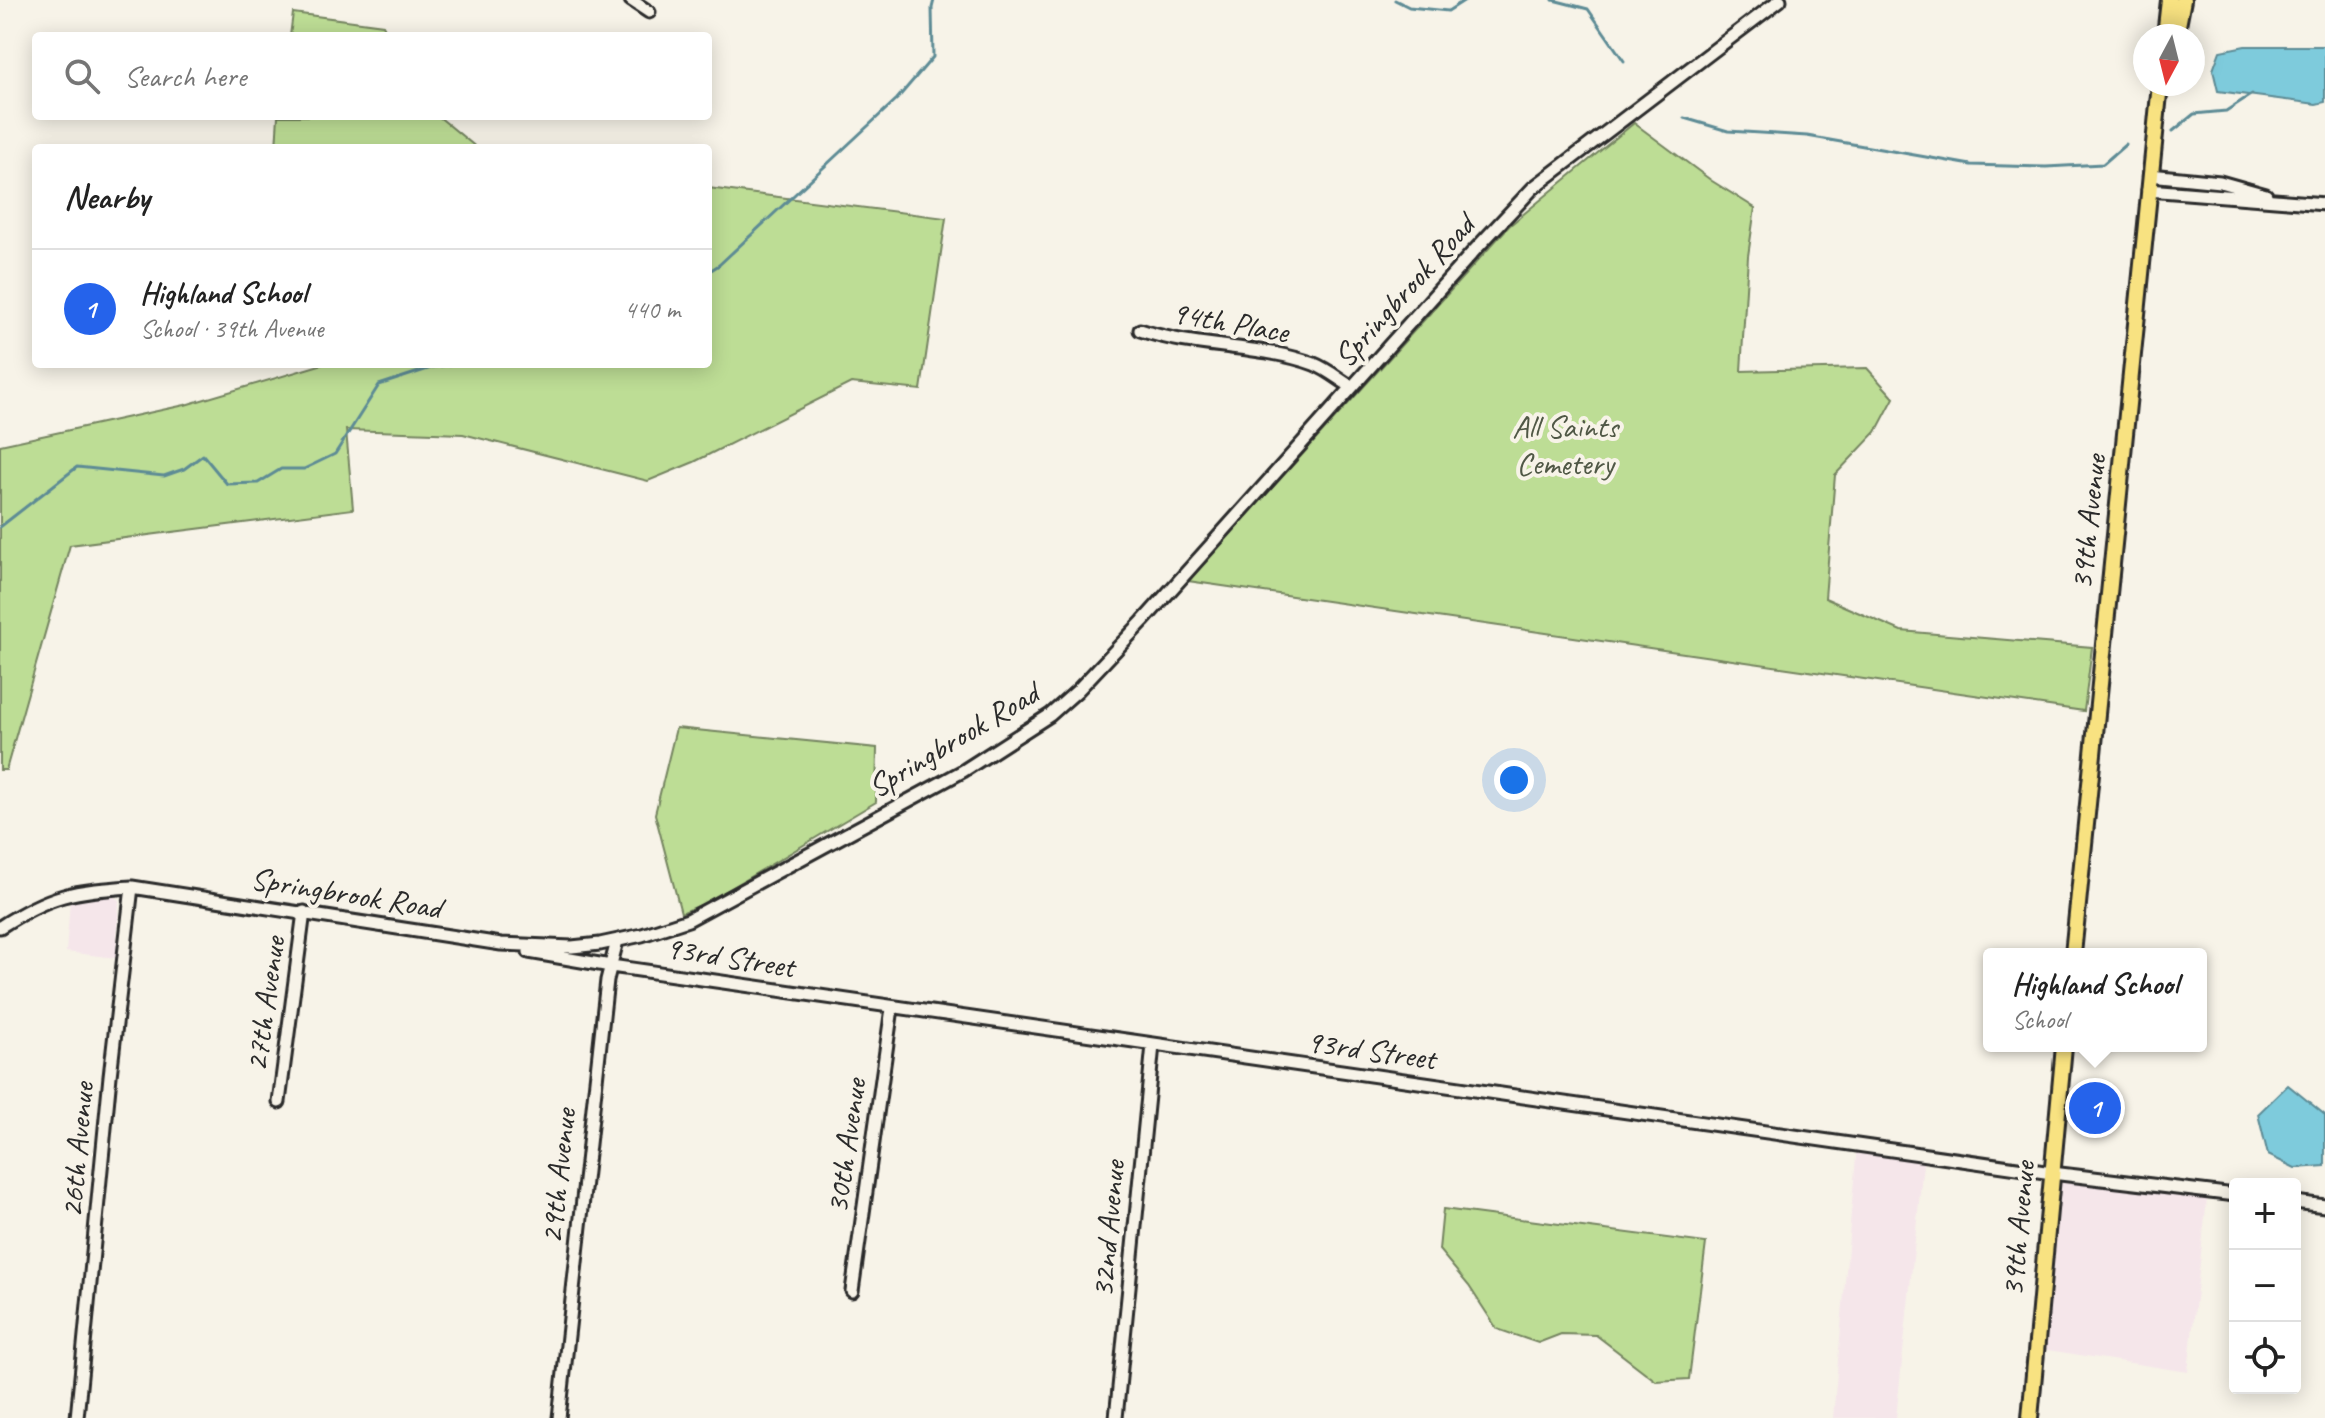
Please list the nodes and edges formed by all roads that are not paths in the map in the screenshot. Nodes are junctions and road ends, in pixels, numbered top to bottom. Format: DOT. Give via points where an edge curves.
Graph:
graph roads {
  1 [pos="631,0"];
  2 [pos="1780,0"];
  3 [pos="2169,0"];
  4 [pos="2183,0"];
  5 [pos="649,12"];
  6 [pos="2166,24"];
  7 [pos="2178,24"];
  8 [pos="2160,96"];
  9 [pos="2149,182"];
  10 [pos="2325,204"];
  11 [pos="1140,330"];
  12 [pos="1352,387"];
  13 [pos="132,887"];
  14 [pos="304,912"];
  15 [pos="0,927"];
  16 [pos="617,941"];
  17 [pos="501,944"];
  18 [pos="2074,948"];
  19 [pos="611,966"];
  20 [pos="892,1008"];
  21 [pos="1153,1045"];
  22 [pos="2063,1052"];
  23 [pos="279,1102"];
  24 [pos="2052,1173"];
  25 [pos="2229,1194"];
  26 [pos="2301,1203"];
  27 [pos="2325,1206"];
  28 [pos="852,1291"];
  29 [pos="77,1418"];
  30 [pos="559,1418"];
  31 [pos="1116,1418"];
  32 [pos="2030,1418"];
  1 -- 5 [label="street"];
  2 -- 12 [label="street, Springbrook Road" via="1533,188"];
  3 -- 6 [label="main road"];
  4 -- 7 [label="main road"];
  8 -- 9 [label="main road, 39th Avenue"];
  9 -- 10 [label="street"];
  9 -- 18 [label="main road, 39th Avenue"];
  11 -- 12 [label="street, 94th Place" via="1316,365"];
  12 -- 16 [label="street, Springbrook Road" via="1143,621 1050,715 963,771 712,908"];
  13 -- 14 [label="street, Springbrook Road"];
  13 -- 15 [label="street, Springbrook Road" via="62,895"];
  13 -- 29 [label="street, 26th Avenue"];
  14 -- 17 [label="street, Springbrook Road"];
  14 -- 23 [label="street, 27th Avenue"];
  16 -- 17 [label="street, Springbrook Road" via="572,947"];
  16 -- 19 [label="street, 29th Avenue"];
  17 -- 19 [label="street, 93rd Street"];
  19 -- 20 [label="street, 93rd Street"];
  19 -- 30 [label="street, 29th Avenue"];
  20 -- 21 [label="street, 93rd Street"];
  20 -- 28 [label="street, 30th Avenue"];
  21 -- 24 [label="street, 93rd Street"];
  21 -- 31 [label="street, 32nd Avenue"];
  22 -- 24 [label="main road, 39th Avenue"];
  24 -- 25 [label="street, 93rd Street"];
  24 -- 32 [label="main road, 39th Avenue"];
  26 -- 27 [label="street"];
}
